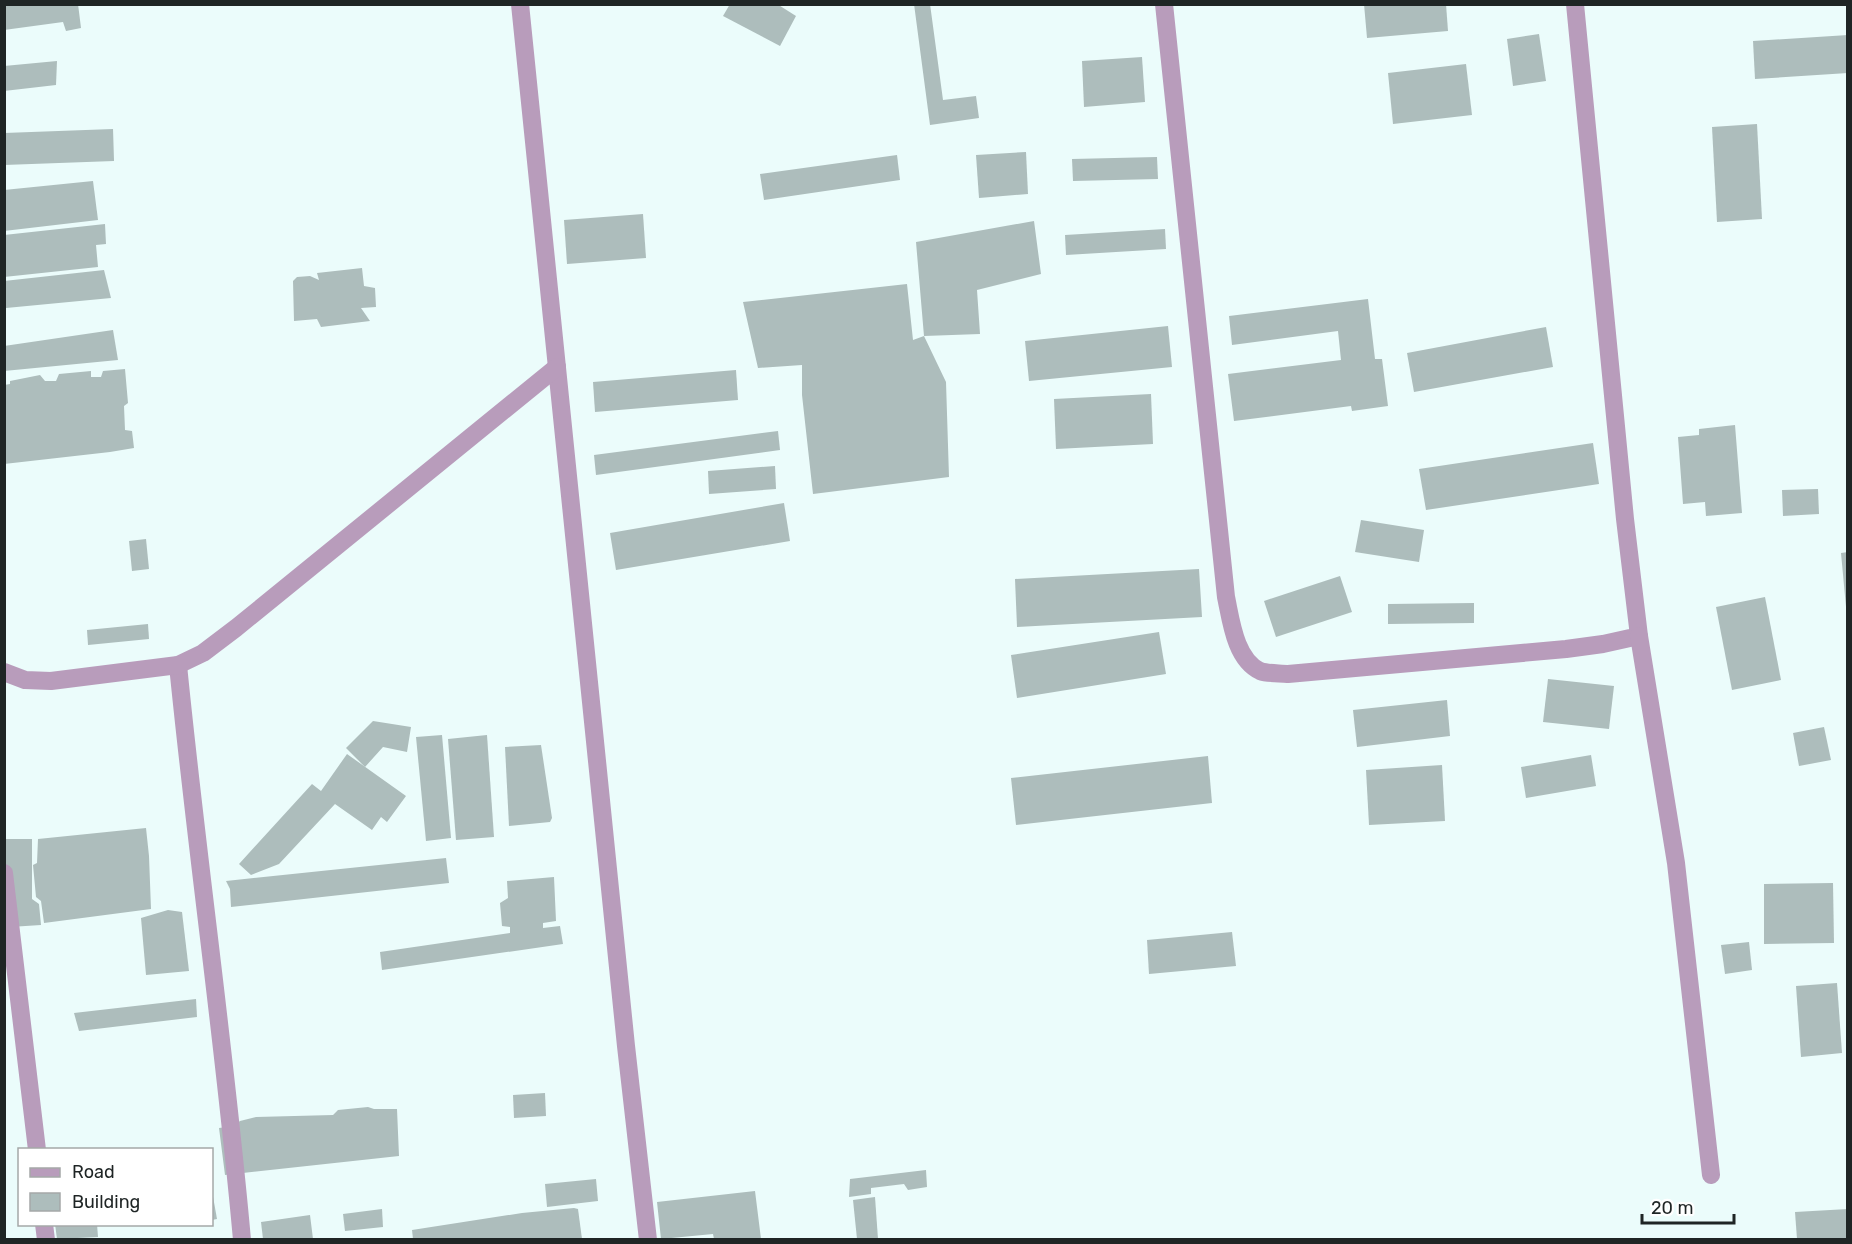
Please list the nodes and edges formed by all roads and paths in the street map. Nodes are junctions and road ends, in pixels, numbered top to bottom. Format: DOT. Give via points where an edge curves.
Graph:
graph roads {
  1 [pos="520,4"];
  2 [pos="1164,4"];
  3 [pos="1575,4"];
  4 [pos="557,367"];
  5 [pos="1639,636"];
  6 [pos="178,665"];
  7 [pos="4,672"];
  8 [pos="4,873"];
  9 [pos="37,1148"];
  10 [pos="1712,1175"];
  11 [pos="242,1239"];
  12 [pos="648,1239"];
  1 -- 4 [label="street"];
  2 -- 5 [label="street" via="1226,597 1243,656 1260,671 1288,674 1566,649"];
  3 -- 5 [label="street"];
  4 -- 6 [label="street" via="236,628 203,653"];
  4 -- 12 [label="street"];
  5 -- 10 [label="street" via="1676,862"];
  6 -- 7 [label="street" via="51,681 25,680"];
  6 -- 11 [label="street"];
  8 -- 9 [label="street"];
}
